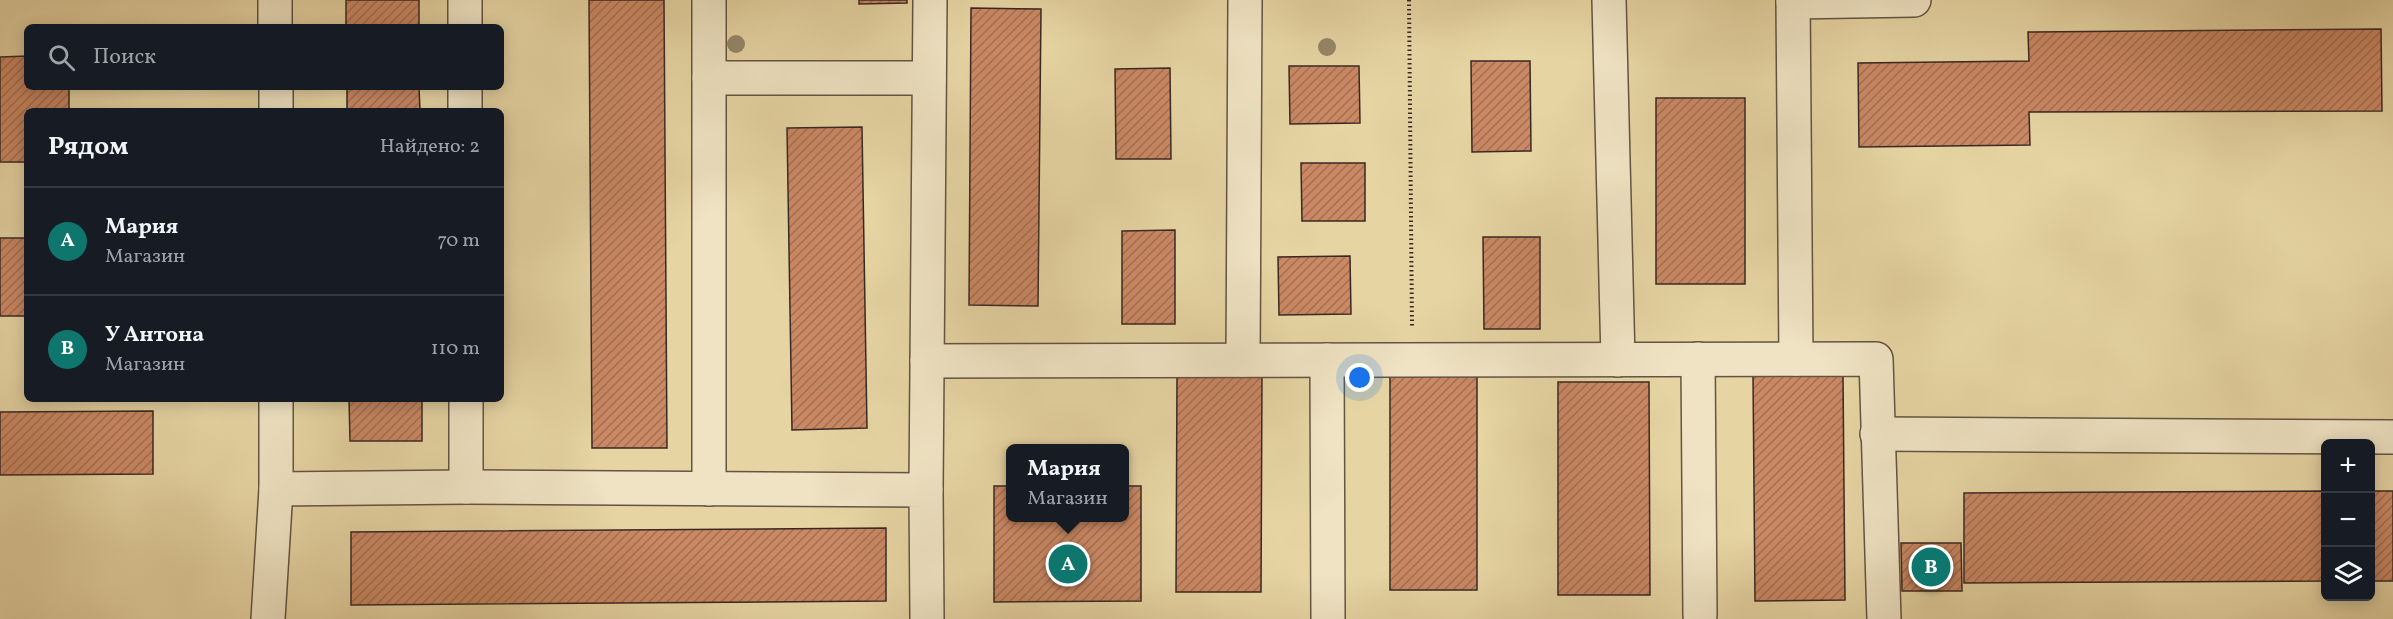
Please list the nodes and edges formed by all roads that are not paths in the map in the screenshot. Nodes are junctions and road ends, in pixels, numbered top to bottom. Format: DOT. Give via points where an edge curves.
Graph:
graph roads {
  1 [pos="275,0"];
  2 [pos="465,0"];
  3 [pos="709,0"];
  4 [pos="930,0"];
  5 [pos="1245,0"];
  6 [pos="1609,0"];
  7 [pos="1914,0"];
  8 [pos="1793,1"];
  9 [pos="275,24"];
  10 [pos="465,24"];
  11 [pos="709,78"];
  12 [pos="929,78"];
  13 [pos="276,90"];
  14 [pos="465,90"];
  15 [pos="276,108"];
  16 [pos="465,108"];
  17 [pos="1698,359"];
  18 [pos="1796,359"];
  19 [pos="1243,360"];
  20 [pos="1327,360"];
  21 [pos="1618,360"];
  22 [pos="927,361"];
  23 [pos="276,402"];
  24 [pos="466,402"];
  25 [pos="1877,434"];
  26 [pos="2393,437"];
  27 [pos="466,487"];
  28 [pos="276,489"];
  29 [pos="709,489"];
  30 [pos="926,490"];
  31 [pos="1700,615"];
  32 [pos="268,619"];
  33 [pos="927,619"];
  34 [pos="1328,619"];
  35 [pos="1884,619"];
  1 -- 9 [label="street"];
  2 -- 10 [label="street"];
  3 -- 11 [label="street"];
  4 -- 12 [label="street"];
  5 -- 19 [label="street"];
  6 -- 21 [label="street"];
  7 -- 8 [label="street"];
  8 -- 18 [label="street"];
  11 -- 12 [label="street"];
  11 -- 29 [label="street"];
  12 -- 22 [label="street"];
  13 -- 15 [label="street"];
  14 -- 16 [label="street"];
  17 -- 18 [label="street"];
  17 -- 21 [label="street"];
  17 -- 31 [label="street"];
  18 -- 25 [label="street" via="1876,359"];
  19 -- 20 [label="street"];
  19 -- 22 [label="street"];
  20 -- 21 [label="street"];
  20 -- 34 [label="street"];
  22 -- 30 [label="street"];
  23 -- 28 [label="street"];
  24 -- 27 [label="street"];
  25 -- 26 [label="street"];
  25 -- 35 [label="street"];
  27 -- 28 [label="street"];
  27 -- 29 [label="street"];
  28 -- 32 [label="street"];
  29 -- 30 [label="street"];
  30 -- 33 [label="street"];
}
